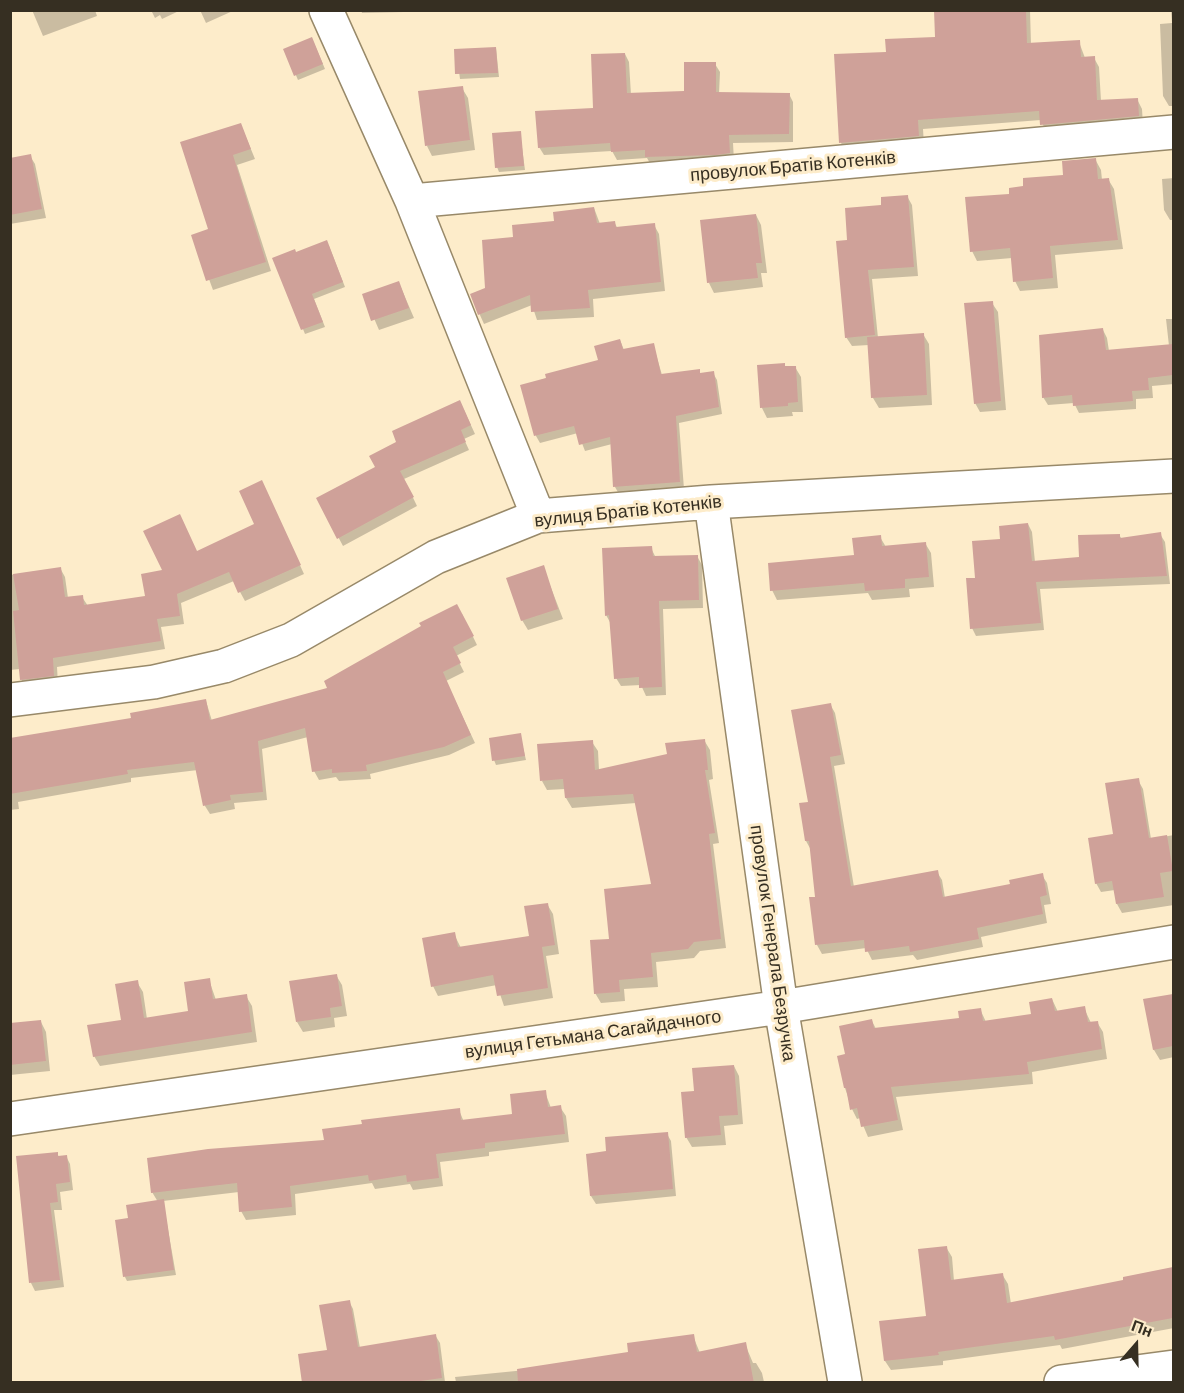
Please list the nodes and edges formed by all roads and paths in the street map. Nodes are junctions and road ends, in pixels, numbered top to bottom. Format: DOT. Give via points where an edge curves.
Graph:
graph roads {
  1 [pos="326,10"];
  2 [pos="1173,132"];
  3 [pos="412,201"];
  4 [pos="1173,476"];
  5 [pos="711,502"];
  6 [pos="538,516"];
  7 [pos="10,700"];
  8 [pos="1173,942"];
  9 [pos="781,1006"];
  10 [pos="10,1119"];
  11 [pos="1173,1366"];
  12 [pos="845,1383"];
  13 [pos="1061,1383"];
  1 -- 3 [label="street"];
  2 -- 3 [label="street, провулок Братів Котенків"];
  3 -- 6 [label="street"];
  4 -- 5 [label="street, вулиця Братів Котенків"];
  5 -- 6 [label="street, вулиця Братів Котенків"];
  5 -- 9 [label="street, провулок Генерала Безручка"];
  6 -- 7 [label="street, вулиця Братів Котенків" via="436,557 291,640 224,666 154,682"];
  8 -- 9 [label="street, вулиця Гетьмана Сагайдачного"];
  9 -- 10 [label="street, вулиця Гетьмана Сагайдачного"];
  9 -- 12 [label="street, провулок Генерала Безручка"];
  11 -- 13 [label="street"];
}
